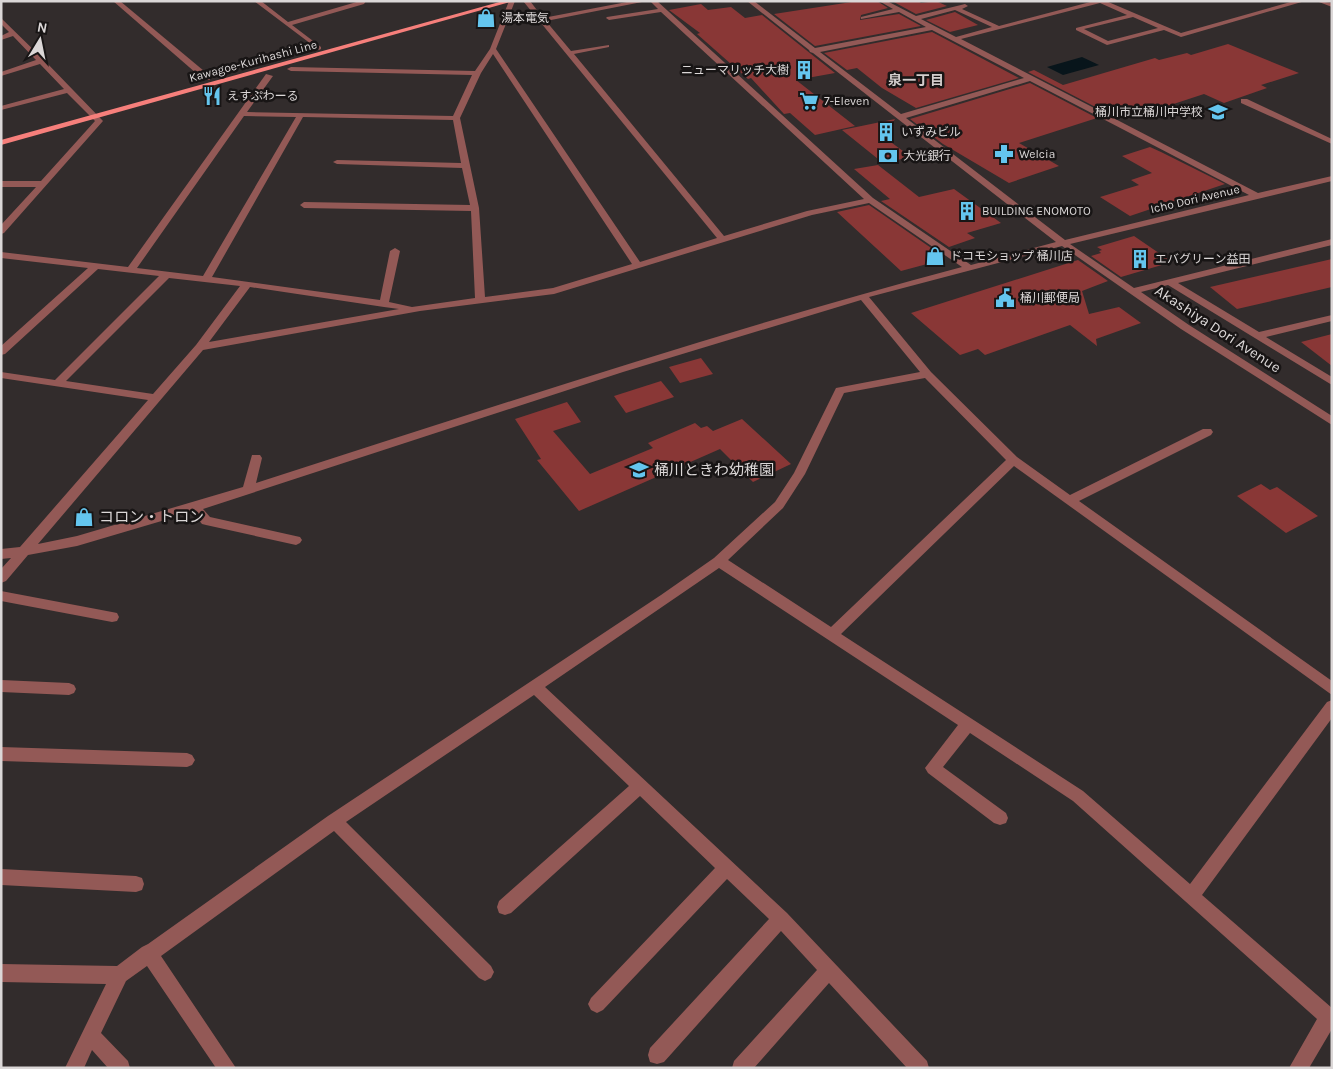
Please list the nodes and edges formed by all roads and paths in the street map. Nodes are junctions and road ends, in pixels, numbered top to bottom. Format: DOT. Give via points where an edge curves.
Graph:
graph roads {
  1 [pos="116,1"];
  2 [pos="257,1"];
  3 [pos="363,1"];
  4 [pos="490,1"];
  5 [pos="511,1"];
  6 [pos="526,1"];
  7 [pos="644,1"];
  8 [pos="654,1"];
  9 [pos="750,1"];
  10 [pos="882,1"];
  11 [pos="1101,1"];
  12 [pos="1302,1"];
  13 [pos="1321,1"];
  14 [pos="1332,5"];
  15 [pos="965,6"];
  16 [pos="956,8"];
  17 [pos="662,10"];
  18 [pos="900,10"];
  19 [pos="1134,15"];
  20 [pos="609,18"];
  21 [pos="863,18"];
  22 [pos="915,18"];
  23 [pos="1,20"];
  24 [pos="541,20"];
  25 [pos="287,24"];
  26 [pos="935,27"];
  27 [pos="998,28"];
  28 [pos="1164,28"];
  29 [pos="14,34"];
  30 [pos="1,38"];
  31 [pos="955,39"];
  32 [pos="607,46"];
  33 [pos="319,48"];
  34 [pos="493,49"];
  35 [pos="812,51"];
  36 [pos="568,53"];
  37 [pos="42,61"];
  38 [pos="291,69"];
  39 [pos="476,73"];
  40 [pos="1,74"];
  41 [pos="269,76"];
  42 [pos="207,78"];
  43 [pos="1031,78"];
  44 [pos="69,90"];
  45 [pos="1244,101"];
  46 [pos="1,108"];
  47 [pos="91,114"];
  48 [pos="242,114"];
  49 [pos="301,116"];
  50 [pos="899,117"];
  51 [pos="456,118"];
  52 [pos="11,132"];
  53 [pos="1,142"];
  54 [pos="1332,142"];
  55 [pos="337,162"];
  56 [pos="467,166"];
  57 [pos="1332,178"];
  58 [pos="1,184"];
  59 [pos="43,184"];
  60 [pos="1260,197"];
  61 [pos="870,200"];
  62 [pos="304,205"];
  63 [pos="475,208"];
  64 [pos="1,231"];
  65 [pos="722,239"];
  66 [pos="1332,242"];
  67 [pos="1063,243"];
  68 [pos="395,251"];
  69 [pos="1,255"];
  70 [pos="12,256"];
  71 [pos="637,264"];
  72 [pos="1,265"];
  73 [pos="96,266"];
  74 [pos="968,268"];
  75 [pos="131,270"];
  76 [pos="167,274"];
  77 [pos="206,279"];
  78 [pos="1170,282"];
  79 [pos="247,284"];
  80 [pos="1133,291"];
  81 [pos="863,296"];
  82 [pos="480,300"];
  83 [pos="384,304"];
  84 [pos="420,308"];
  85 [pos="1332,318"];
  86 [pos="1257,336"];
  87 [pos="200,347"];
  88 [pos="1,352"];
  89 [pos="927,374"];
  90 [pos="6,376"];
  91 [pos="1332,382"];
  92 [pos="57,384"];
  93 [pos="1,386"];
  94 [pos="155,398"];
  95 [pos="1332,410"];
  96 [pos="1320,413"];
  97 [pos="1332,421"];
  98 [pos="1207,432"];
  99 [pos="256,458"];
  100 [pos="1013,460"];
  101 [pos="248,490"];
  102 [pos="1068,501"];
  103 [pos="196,507"];
  104 [pos="296,540"];
  105 [pos="21,552"];
  106 [pos="1,554"];
  107 [pos="719,561"];
  108 [pos="1,578"];
  109 [pos="1,596"];
  110 [pos="112,616"];
  111 [pos="831,635"];
  112 [pos="1,686"];
  113 [pos="534,686"];
  114 [pos="70,689"];
  115 [pos="1332,689"];
  116 [pos="1332,706"];
  117 [pos="968,724"];
  118 [pos="1,754"];
  119 [pos="187,760"];
  120 [pos="639,787"];
  121 [pos="1000,818"];
  122 [pos="334,821"];
  123 [pos="726,868"];
  124 [pos="1,877"];
  125 [pos="136,884"];
  126 [pos="1190,896"];
  127 [pos="505,906"];
  128 [pos="781,919"];
  129 [pos="148,953"];
  130 [pos="828,971"];
  131 [pos="485,972"];
  132 [pos="1,973"];
  133 [pos="120,975"];
  134 [pos="597,1004"];
  135 [pos="1330,1019"];
  136 [pos="90,1034"];
  137 [pos="657,1055"];
  138 [pos="74,1068"];
  139 [pos="121,1068"];
  140 [pos="228,1068"];
  141 [pos="741,1068"];
  142 [pos="920,1068"];
  143 [pos="1298,1068"];
  1 -- 42 [label="street"];
  2 -- 25 [label="street"];
  3 -- 25 [label="street"];
  4 -- 33 [label="main road, Kawagoe-Kurihashi Line"];
  5 -- 34 [label="street"];
  5 -- 47 [label="main road, Kawagoe-Kurihashi Line"];
  6 -- 24 [label="street"];
  7 -- 24 [label="street"];
  8 -- 17 [label="street"];
  9 -- 35 [label="street, Akashiya Dori Avenue"];
  10 -- 18 [label="street"];
  11 -- 19 [label="street"];
  11 -- 27 [label="street"];
  12 -- 28 [label="street" via="1181,35"];
  13 -- 14 [label="street"];
  15 -- 16 [label="street"];
  16 -- 22 [label="street"];
  16 -- 27 [label="street"];
  17 -- 20 [label="street"];
  17 -- 61 [label="street"];
  18 -- 21 [label="street"];
  18 -- 22 [label="street"];
  19 -- 28 [label="street"];
  19 -- 28 [label="street" via="1078,29 1107,43"];
  22 -- 26 [label="street"];
  23 -- 29 [label="street"];
  24 -- 36 [label="street"];
  25 -- 33 [label="street"];
  26 -- 31 [label="street"];
  26 -- 35 [label="street"];
  27 -- 31 [label="street"];
  29 -- 30 [label="street"];
  29 -- 37 [label="street"];
  31 -- 43 [label="street"];
  32 -- 36 [label="street"];
  33 -- 42 [label="main road, Kawagoe-Kurihashi Line"];
  34 -- 39 [label="street"];
  34 -- 71 [label="street"];
  35 -- 50 [label="street, Akashiya Dori Avenue"];
  36 -- 65 [label="street"];
  37 -- 40 [label="street"];
  37 -- 44 [label="street"];
  38 -- 39 [label="street"];
  39 -- 51 [label="street"];
  41 -- 48 [label="street"];
  42 -- 47 [label="main road, Kawagoe-Kurihashi Line"];
  43 -- 50 [label="street"];
  43 -- 60 [label="street"];
  44 -- 46 [label="street"];
  44 -- 47 [label="street"];
  45 -- 54 [label="street"];
  47 -- 52 [label="main road, Kawagoe-Kurihashi Line"];
  47 -- 53 [label="main road, Kawagoe-Kurihashi Line"];
  47 -- 59 [label="street" via="99,121"];
  48 -- 49 [label="street"];
  48 -- 75 [label="street"];
  49 -- 51 [label="street"];
  49 -- 77 [label="street"];
  50 -- 67 [label="street, Akashiya Dori Avenue"];
  51 -- 56 [label="street"];
  55 -- 56 [label="street"];
  56 -- 63 [label="street"];
  57 -- 60 [label="street, Icho Dori Avenue"];
  58 -- 59 [label="street"];
  59 -- 64 [label="street"];
  60 -- 67 [label="street, Icho Dori Avenue"];
  61 -- 65 [label="street" via="810,213"];
  61 -- 74 [label="street"];
  62 -- 63 [label="street"];
  63 -- 82 [label="street"];
  65 -- 71 [label="street"];
  66 -- 78 [label="street"];
  67 -- 74 [label="street, Icho Dori Avenue"];
  67 -- 80 [label="street, Akashiya Dori Avenue"];
  68 -- 83 [label="street"];
  69 -- 70 [label="street"];
  70 -- 72 [label="street"];
  70 -- 73 [label="street"];
  71 -- 82 [label="street" via="554,291"];
  73 -- 75 [label="street"];
  73 -- 88 [label="street"];
  74 -- 81 [label="street, Icho Dori Avenue"];
  75 -- 76 [label="street"];
  76 -- 77 [label="street"];
  76 -- 92 [label="street"];
  77 -- 79 [label="street"];
  78 -- 80 [label="street"];
  78 -- 86 [label="street"];
  79 -- 83 [label="street"];
  79 -- 87 [label="street"];
  80 -- 96 [label="street, Akashiya Dori Avenue"];
  81 -- 89 [label="street"];
  81 -- 101 [label="street, Icho Dori Avenue" via="619,370"];
  82 -- 84 [label="street"];
  83 -- 84 [label="street"];
  84 -- 87 [label="street"];
  85 -- 86 [label="street"];
  86 -- 91 [label="street"];
  87 -- 94 [label="street"];
  89 -- 100 [label="street"];
  89 -- 107 [label="street" via="840,390 799,474 780,504"];
  90 -- 92 [label="street"];
  90 -- 93 [label="street"];
  92 -- 94 [label="street"];
  94 -- 105 [label="street"];
  95 -- 96 [label="street"];
  96 -- 97 [label="street, Akashiya Dori Avenue"];
  98 -- 102 [label="street"];
  99 -- 101 [label="street"];
  100 -- 102 [label="street"];
  100 -- 111 [label="street"];
  101 -- 103 [label="street, Icho Dori Avenue"];
  102 -- 115 [label="street"];
  103 -- 104 [label="street" via="206,522"];
  103 -- 105 [label="street, Icho Dori Avenue" via="77,541"];
  105 -- 106 [label="street, Icho Dori Avenue"];
  105 -- 108 [label="street"];
  107 -- 111 [label="street"];
  107 -- 113 [label="street"];
  109 -- 110 [label="street"];
  111 -- 117 [label="street"];
  112 -- 114 [label="street"];
  113 -- 120 [label="street"];
  113 -- 122 [label="street"];
  116 -- 126 [label="street"];
  117 -- 121 [label="street" via="933,768"];
  117 -- 126 [label="street" via="1078,796"];
  118 -- 119 [label="street"];
  120 -- 123 [label="street"];
  120 -- 127 [label="street"];
  122 -- 129 [label="street"];
  122 -- 131 [label="street"];
  123 -- 128 [label="street"];
  123 -- 134 [label="street"];
  124 -- 125 [label="street"];
  126 -- 135 [label="street"];
  128 -- 130 [label="street"];
  128 -- 137 [label="street"];
  129 -- 133 [label="street"];
  129 -- 140 [label="street"];
  130 -- 141 [label="street"];
  130 -- 142 [label="street"];
  132 -- 133 [label="street"];
  133 -- 136 [label="street"];
  135 -- 143 [label="street"];
  136 -- 138 [label="street"];
  136 -- 139 [label="street"];
}
